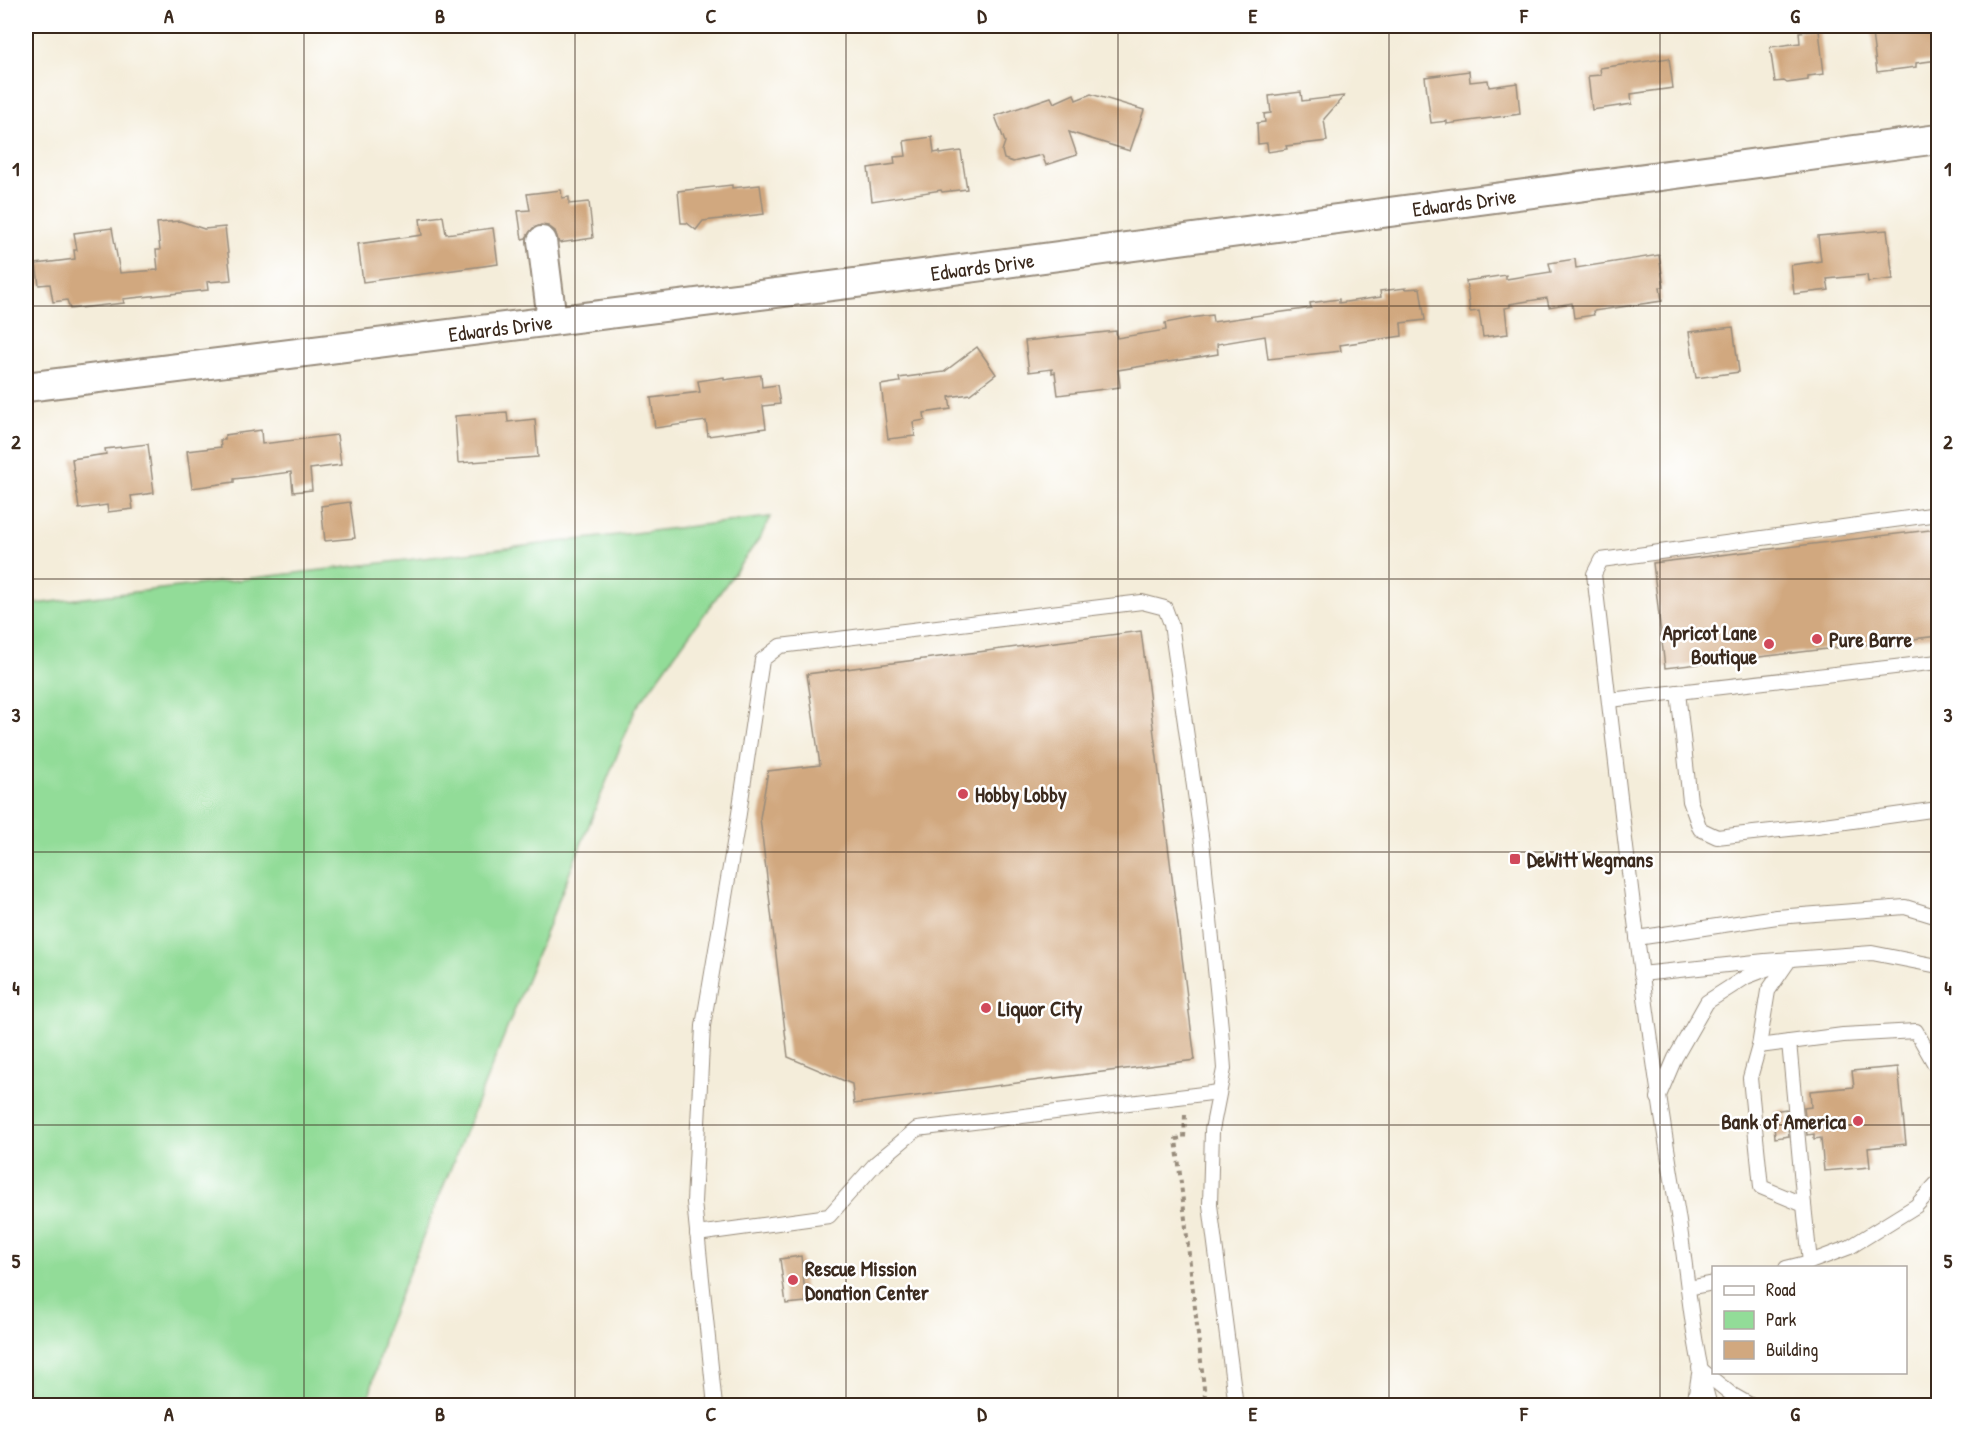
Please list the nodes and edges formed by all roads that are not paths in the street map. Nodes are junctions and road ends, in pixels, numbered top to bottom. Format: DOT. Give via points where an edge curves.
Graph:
graph roads {
  1 [pos="1938,140"];
  2 [pos="542,241"];
  3 [pos="552,320"];
  4 [pos="26,387"];
  5 [pos="1938,514"];
  6 [pos="1938,662"];
  7 [pos="1678,692"];
  8 [pos="1610,700"];
  9 [pos="1938,809"];
  10 [pos="1938,917"];
  11 [pos="1637,938"];
  12 [pos="1790,959"];
  13 [pos="1938,966"];
  14 [pos="1641,974"];
  15 [pos="1789,1042"];
  16 [pos="1759,1046"];
  17 [pos="1938,1070"];
  18 [pos="1219,1092"];
  19 [pos="1658,1098"];
  20 [pos="1938,1182"];
  21 [pos="1804,1205"];
  22 [pos="697,1234"];
  23 [pos="1810,1262"];
  24 [pos="1794,1266"];
  25 [pos="1712,1283"];
  26 [pos="1688,1288"];
  27 [pos="1699,1368"];
  28 [pos="1938,1402"];
  29 [pos="715,1406"];
  30 [pos="1236,1406"];
  31 [pos="1694,1406"];
  32 [pos="1710,1406"];
  33 [pos="1720,1406"];
  34 [pos="1752,1406"];
  35 [pos="1928,1406"];
  1 -- 3 [label="street, Edwards Drive"];
  2 -- 3 [label="street"];
  3 -- 4 [label="street, Edwards Drive"];
  5 -- 8 [label="lane" via="1601,560 1594,574"];
  6 -- 7 [label="lane"];
  7 -- 8 [label="lane"];
  7 -- 9 [label="lane" via="1690,801 1700,829 1717,837"];
  8 -- 11 [label="lane"];
  10 -- 11 [label="lane" via="1905,907 1777,917"];
  11 -- 14 [label="lane"];
  12 -- 13 [label="lane" via="1872,953"];
  12 -- 14 [label="lane"];
  12 -- 16 [label="lane" via="1768,991"];
  12 -- 19 [label="lane" via="1746,977 1707,1002 1675,1058"];
  14 -- 19 [label="lane"];
  15 -- 16 [label="lane"];
  15 -- 17 [label="lane" via="1916,1031"];
  15 -- 21 [label="lane"];
  16 -- 21 [label="lane" via="1750,1078 1761,1187"];
  18 -- 22 [label="lane" via="917,1130 876,1163 829,1216"];
  18 -- 22 [label="lane" via="1224,1069 1204,861 1171,624 1165,608 1142,602 780,646 762,660 703,1026 694,1202"];
  18 -- 30 [label="lane" via="1212,1130 1210,1205"];
  19 -- 26 [label="lane"];
  20 -- 23 [label="lane" via="1916,1206 1850,1247"];
  21 -- 23 [label="lane"];
  22 -- 29 [label="lane"];
  23 -- 24 [label="lane"];
  25 -- 26 [label="lane"];
  26 -- 27 [label="lane"];
  27 -- 31 [label="lane"];
  27 -- 32 [label="lane"];
  27 -- 33 [label="lane"];
  27 -- 34 [label="lane"];
  28 -- 35 [label="lane"];
}
